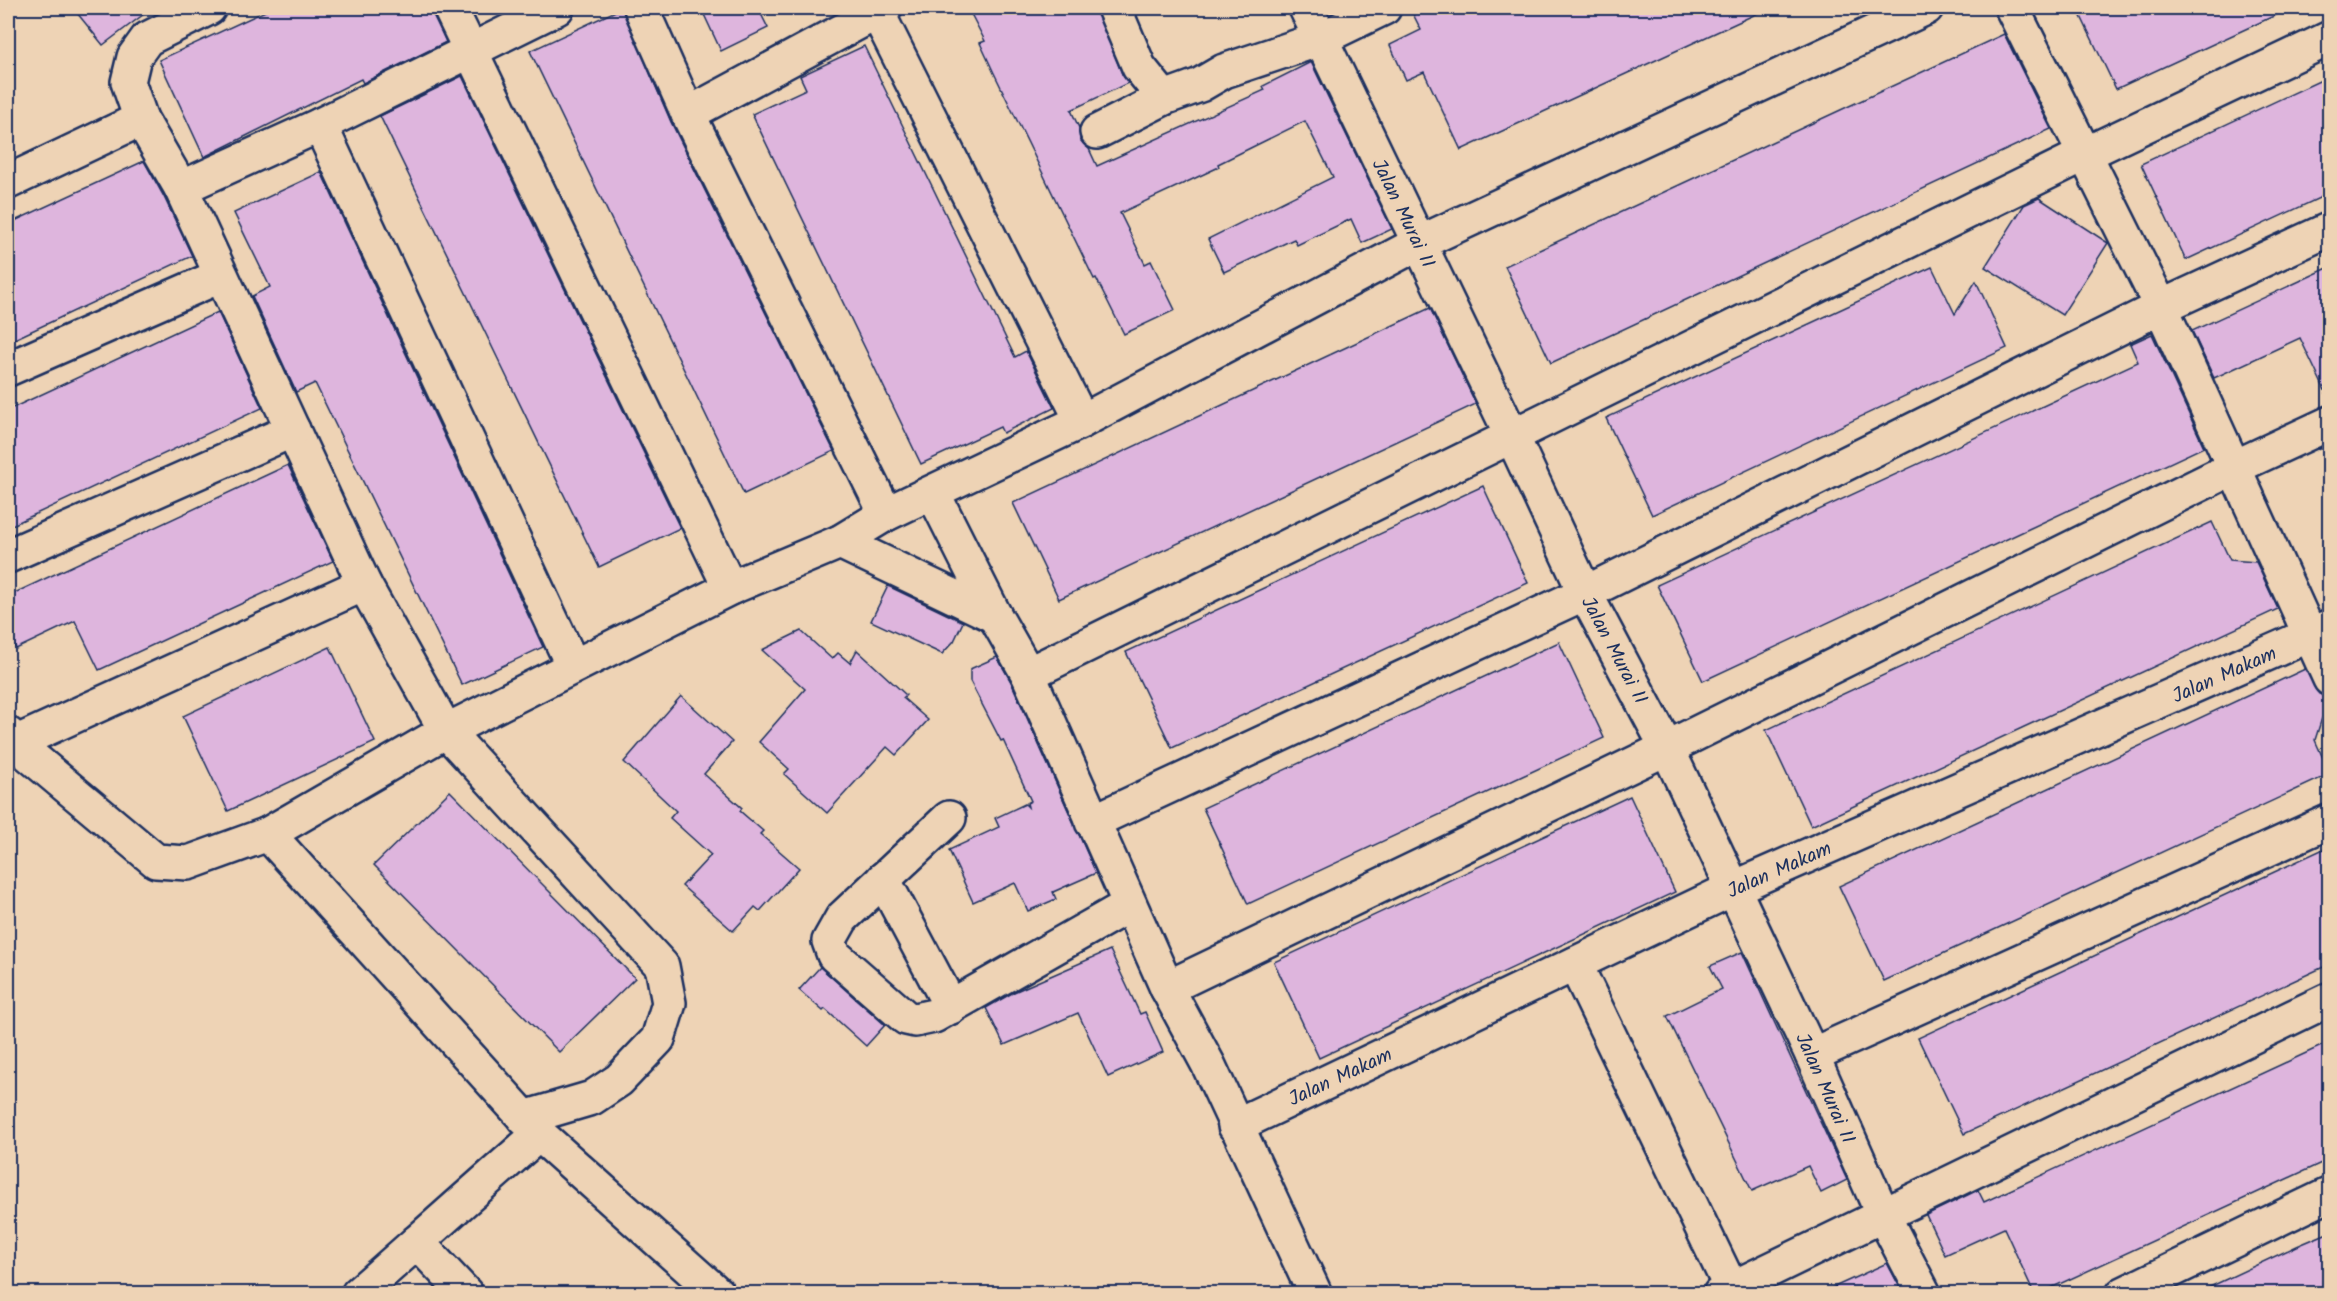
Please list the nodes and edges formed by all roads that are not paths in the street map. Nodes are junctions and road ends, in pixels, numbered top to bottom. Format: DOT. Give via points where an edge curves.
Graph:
graph roads {
  1 [pos="209,8"];
  2 [pos="450,8"];
  3 [pos="557,8"];
  4 [pos="641,8"];
  5 [pos="1114,8"];
  6 [pos="1305,8"];
  7 [pos="1384,8"];
  8 [pos="1926,8"];
  9 [pos="2012,8"];
  10 [pos="879,9"];
  11 [pos="2330,38"];
  12 [pos="1320,39"];
  13 [pos="469,49"];
  14 [pos="1164,98"];
  15 [pos="688,114"];
  16 [pos="141,119"];
  17 [pos="320,125"];
  18 [pos="1097,132"];
  19 [pos="2085,154"];
  20 [pos="8,182"];
  21 [pos="181,188"];
  22 [pos="2330,229"];
  23 [pos="1419,243"];
  24 [pos="220,276"];
  25 [pos="2161,307"];
  26 [pos="8,369"];
  27 [pos="1082,420"];
  28 [pos="2330,423"];
  29 [pos="292,430"];
  30 [pos="1512,436"];
  31 [pos="2233,468"];
  32 [pos="933,493"];
  33 [pos="886,514"];
  34 [pos="840,542"];
  35 [pos="8,556"];
  36 [pos="364,584"];
  37 [pos="730,588"];
  38 [pos="1585,593"];
  39 [pos="995,616"];
  40 [pos="2319,631"];
  41 [pos="573,666"];
  42 [pos="1028,674"];
  43 [pos="2330,679"];
  44 [pos="446,731"];
  45 [pos="11,739"];
  46 [pos="1667,748"];
  47 [pos="949,818"];
  48 [pos="2330,821"];
  49 [pos="1092,822"];
  50 [pos="268,834"];
  51 [pos="884,879"];
  52 [pos="1734,888"];
  53 [pos="1129,905"];
  54 [pos="1575,964"];
  55 [pos="1167,988"];
  56 [pos="2330,999"];
  57 [pos="951,1007"];
  58 [pos="1812,1055"];
  59 [pos="531,1126"];
  60 [pos="1235,1126"];
  61 [pos="2330,1194"];
  62 [pos="1883,1215"];
  63 [pos="417,1242"];
  64 [pos="1726,1291"];
  65 [pos="358,1293"];
  66 [pos="466,1293"];
  67 [pos="718,1293"];
  68 [pos="1314,1293"];
  69 [pos="1923,1293"];
  70 [pos="2123,1293"];
  1 -- 16 [label="street" via="147,39 134,57 128,82"];
  2 -- 13 [label="street"];
  3 -- 13 [label="street"];
  4 -- 15 [label="street"];
  5 -- 14 [label="street" via="1139,67"];
  6 -- 12 [label="street, Jalan Murai II"];
  7 -- 12 [label="street"];
  8 -- 23 [label="street"];
  9 -- 19 [label="street"];
  10 -- 15 [label="street"];
  10 -- 27 [label="street"];
  11 -- 19 [label="street"];
  12 -- 14 [label="street" via="1224,71"];
  12 -- 23 [label="street, Jalan Murai II"];
  13 -- 17 [label="street"];
  13 -- 37 [label="street"];
  14 -- 18 [label="street"];
  15 -- 33 [label="street"];
  16 -- 20 [label="street"];
  16 -- 21 [label="street"];
  17 -- 21 [label="street"];
  17 -- 41 [label="street"];
  19 -- 25 [label="street"];
  19 -- 30 [label="street"];
  21 -- 24 [label="street"];
  22 -- 25 [label="street"];
  23 -- 27 [label="street"];
  23 -- 30 [label="street, Jalan Murai II"];
  24 -- 26 [label="street"];
  24 -- 29 [label="street"];
  25 -- 31 [label="street"];
  25 -- 38 [label="street"];
  27 -- 32 [label="street"];
  28 -- 31 [label="street"];
  29 -- 35 [label="street"];
  29 -- 36 [label="street"];
  30 -- 38 [label="street, Jalan Murai II"];
  30 -- 42 [label="street"];
  31 -- 40 [label="street"];
  31 -- 46 [label="street"];
  32 -- 33 [label="street"];
  32 -- 39 [label="street"];
  33 -- 34 [label="street"];
  34 -- 37 [label="street"];
  34 -- 39 [label="street"];
  36 -- 44 [label="street"];
  36 -- 45 [label="street"];
  37 -- 41 [label="street"];
  38 -- 46 [label="street, Jalan Murai II"];
  38 -- 49 [label="street"];
  39 -- 42 [label="street"];
  40 -- 43 [label="street"];
  40 -- 52 [label="street, Jalan Makam"];
  41 -- 44 [label="street"];
  42 -- 49 [label="street"];
  44 -- 50 [label="street"];
  44 -- 59 [label="street" via="662,966 669,1003 658,1039 619,1080 592,1098"];
  45 -- 50 [label="street" via="156,861 188,863"];
  46 -- 52 [label="street, Jalan Murai II"];
  46 -- 55 [label="street"];
  47 -- 51 [label="street"];
  48 -- 58 [label="street"];
  49 -- 53 [label="street"];
  50 -- 59 [label="street"];
  51 -- 57 [label="street"];
  51 -- 57 [label="street" via="842,918 828,941 831,950 906,1018 934,1016"];
  52 -- 54 [label="street, Jalan Makam"];
  52 -- 58 [label="street, Jalan Murai II"];
  53 -- 55 [label="street"];
  53 -- 57 [label="street"];
  54 -- 60 [label="street, Jalan Makam"];
  54 -- 64 [label="street"];
  55 -- 60 [label="street" via="1208,1064"];
  56 -- 62 [label="street"];
  58 -- 62 [label="street, Jalan Murai II"];
  59 -- 63 [label="street"];
  59 -- 67 [label="street"];
  60 -- 68 [label="street"];
  61 -- 70 [label="street"];
  62 -- 64 [label="street"];
  62 -- 69 [label="street, Jalan Murai II"];
  63 -- 65 [label="street"];
  63 -- 66 [label="street"];
}
